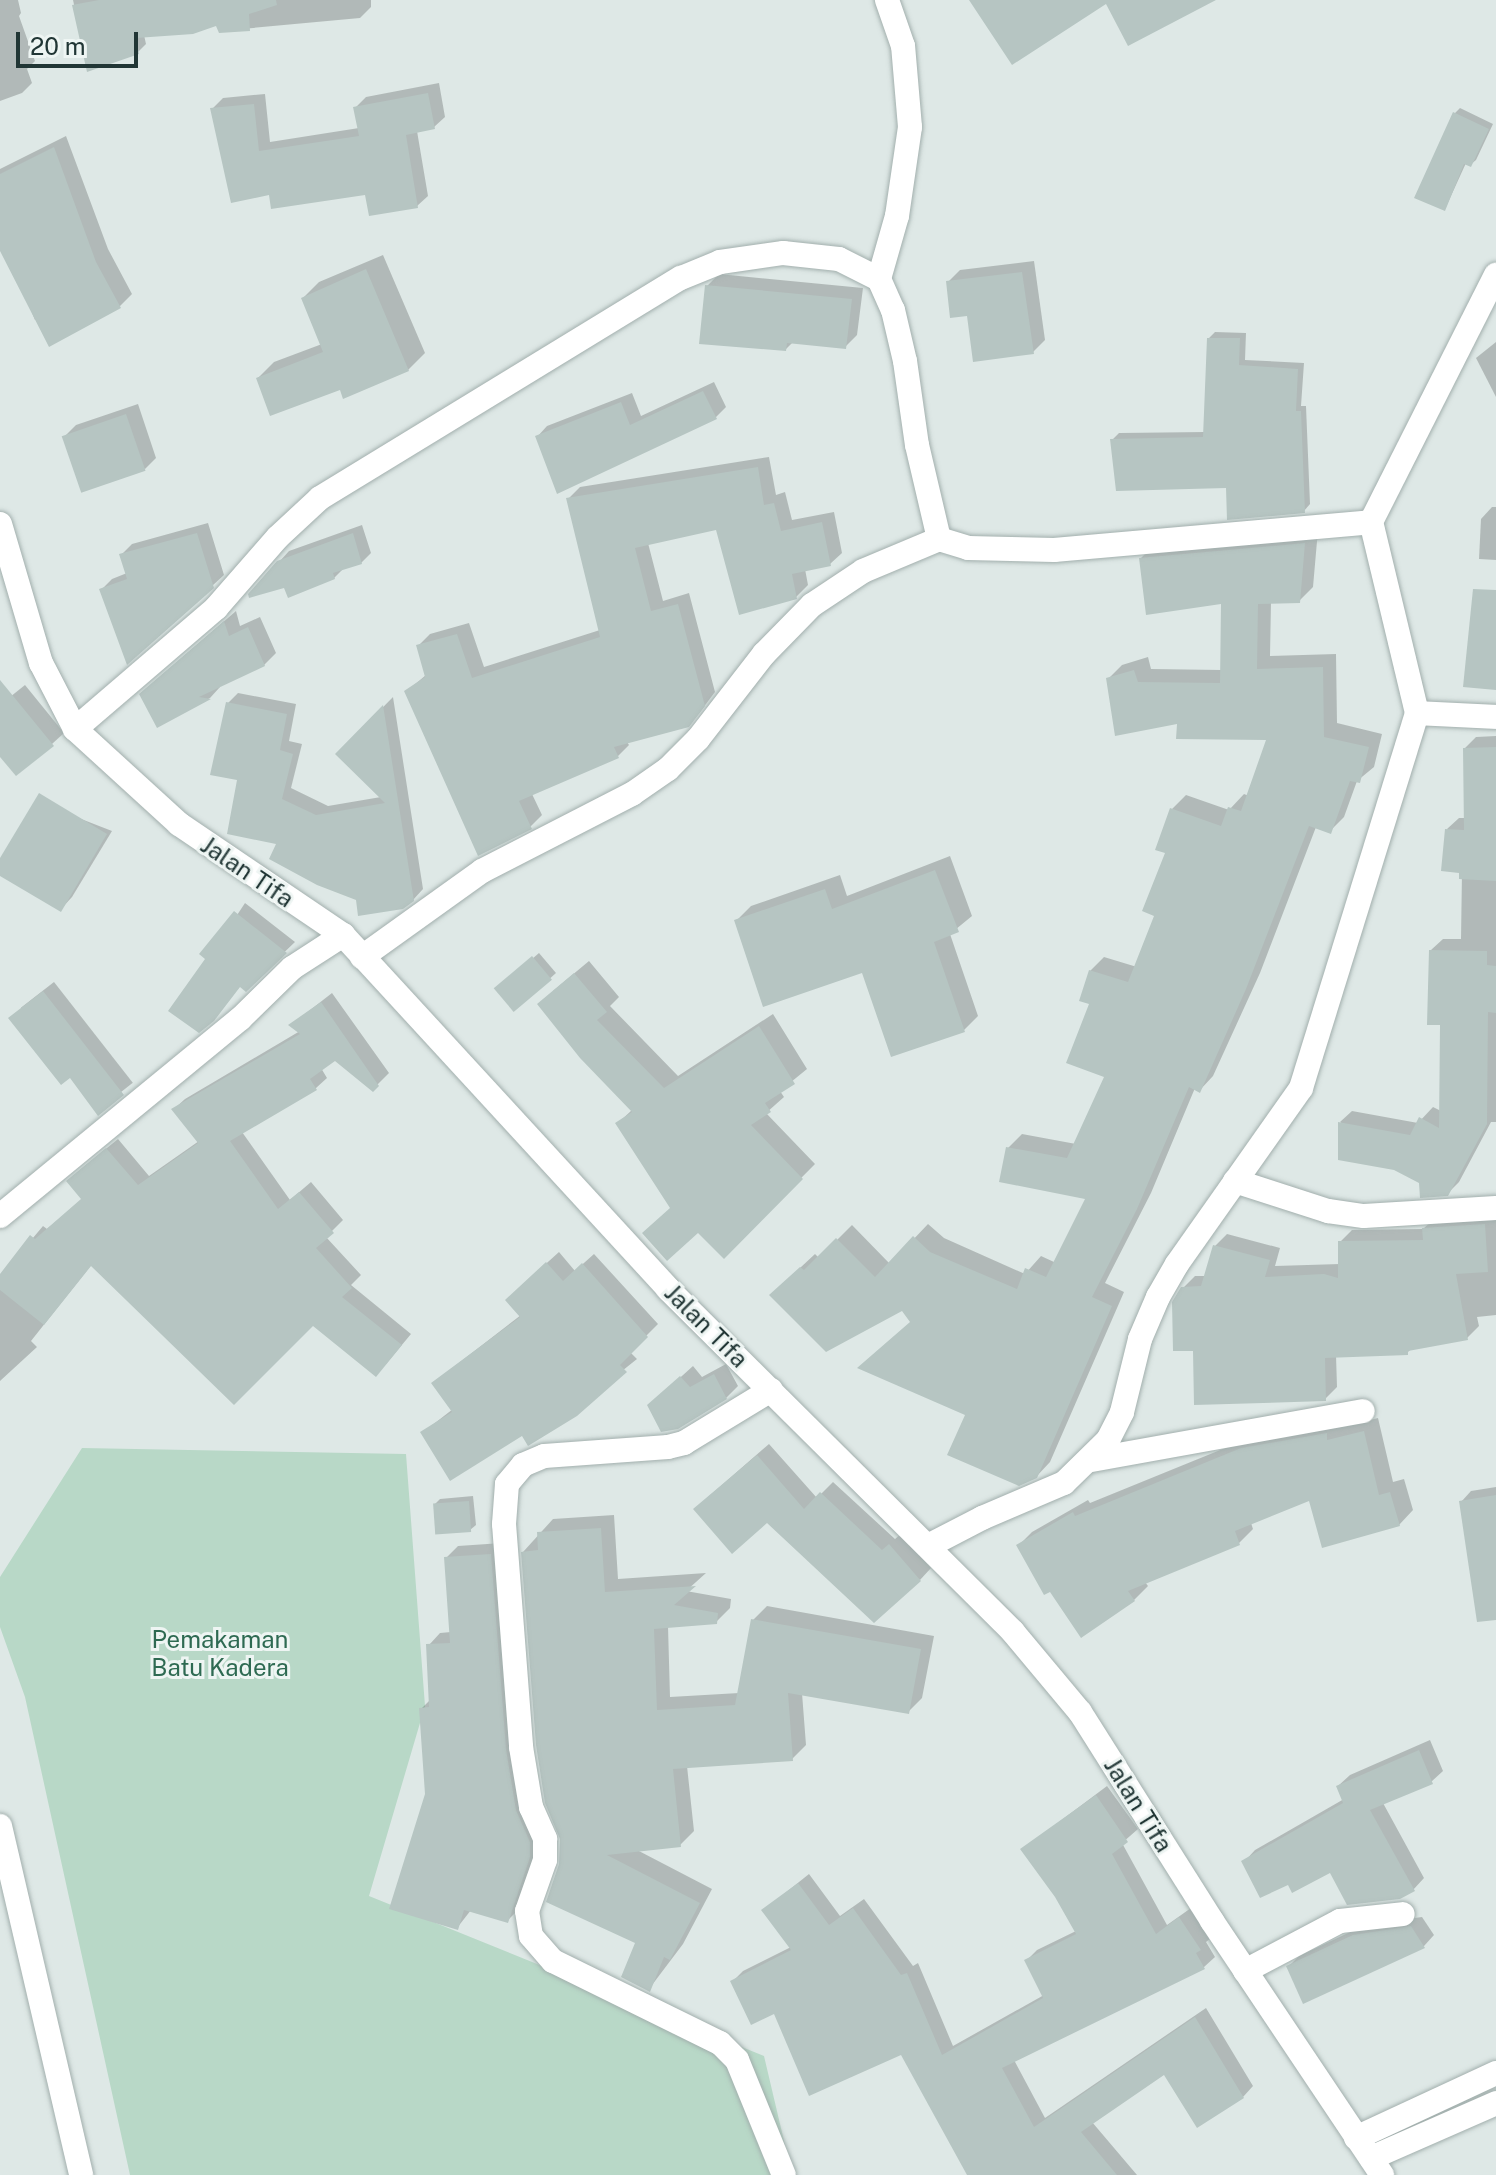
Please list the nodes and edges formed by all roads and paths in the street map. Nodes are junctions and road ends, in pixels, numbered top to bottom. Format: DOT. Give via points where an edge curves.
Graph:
graph roads {
  1 [pos="887,0"];
  2 [pos="1496,275"];
  3 [pos="879,279"];
  4 [pos="1371,522"];
  5 [pos="0,524"];
  6 [pos="939,539"];
  7 [pos="1417,713"];
  8 [pos="1496,717"];
  9 [pos="75,729"];
  10 [pos="343,935"];
  11 [pos="362,957"];
  12 [pos="1235,1181"];
  13 [pos="1496,1208"];
  14 [pos="0,1216"];
  15 [pos="771,1390"];
  16 [pos="1363,1411"];
  17 [pos="1091,1460"];
  18 [pos="930,1545"];
  19 [pos="0,1826"];
  20 [pos="1403,1914"];
  21 [pos="1245,1971"];
  22 [pos="1496,2073"];
  23 [pos="1496,2103"];
  24 [pos="1356,2138"];
  25 [pos="1377,2167"];
  26 [pos="81,2175"];
  27 [pos="784,2175"];
  1 -- 3 [label="street" via="903,46 910,127 897,216"];
  2 -- 4 [label="street"];
  3 -- 6 [label="street" via="905,361"];
  3 -- 9 [label="street" via="839,259 783,253 720,262 681,278 320,498 216,608"];
  4 -- 6 [label="street" via="1054,550 968,548"];
  4 -- 7 [label="street"];
  5 -- 9 [label="street, Jalan Tifa" via="41,663"];
  6 -- 11 [label="street" via="863,571 812,605 668,769 632,794 482,871"];
  7 -- 8 [label="street"];
  7 -- 12 [label="street" via="1301,1088"];
  9 -- 10 [label="street, Jalan Tifa" via="179,824"];
  10 -- 11 [label="street, Jalan Tifa"];
  10 -- 14 [label="street" via="292,968 240,1019"];
  11 -- 15 [label="street, Jalan Tifa" via="668,1289"];
  12 -- 13 [label="street" via="1328,1211 1364,1216"];
  12 -- 17 [label="street" via="1158,1297 1140,1339 1122,1412"];
  15 -- 18 [label="street, Jalan Tifa"];
  15 -- 27 [label="street" via="684,1443 544,1456 523,1465 507,1484 504,1524 521,1747 531,1807 545,1839 545,1860 527,1911 531,1936 553,1961 720,2043 737,2060"];
  16 -- 17 [label="street"];
  17 -- 18 [label="street" via="1064,1483"];
  18 -- 21 [label="street, Jalan Tifa" via="1080,1712"];
  19 -- 26 [label="street"];
  20 -- 21 [label="street" via="1340,1921"];
  21 -- 24 [label="street, Jalan Tifa"];
  22 -- 24 [label="street"];
  23 -- 25 [label="street"];
  24 -- 25 [label="street, Jalan Tifa"];
}
